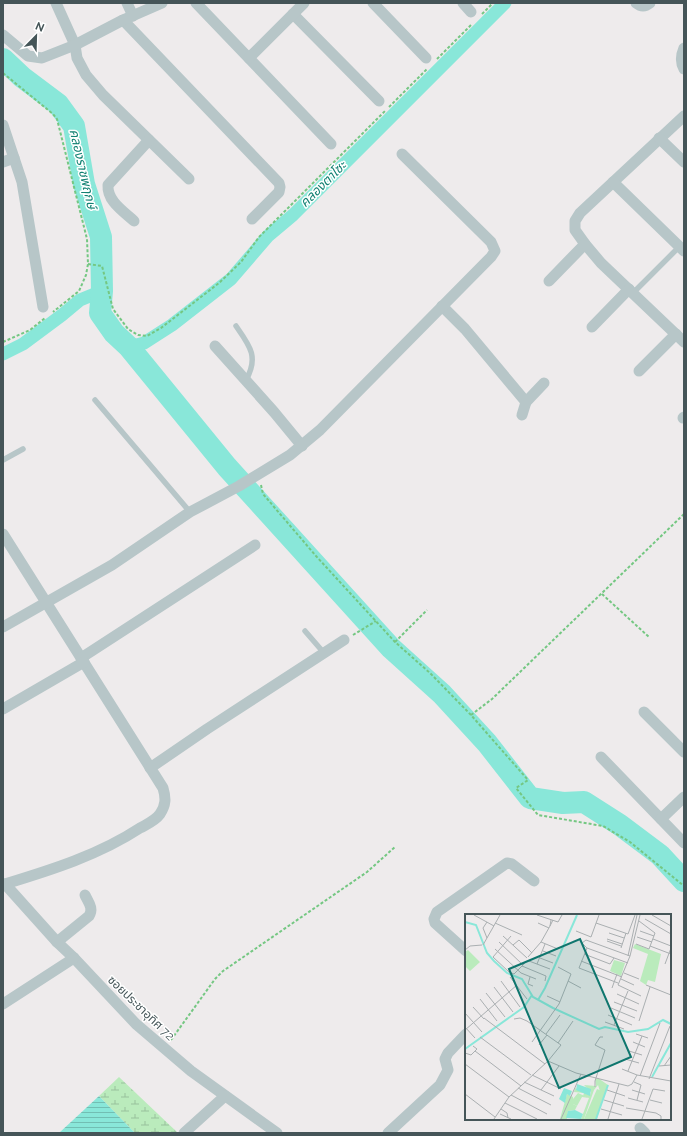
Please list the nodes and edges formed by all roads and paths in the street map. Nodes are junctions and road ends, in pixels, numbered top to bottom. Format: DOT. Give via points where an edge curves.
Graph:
graph roads {
  1 [pos="56,3"];
  2 [pos="127,3"];
  3 [pos="162,3"];
  4 [pos="196,3"];
  5 [pos="304,3"];
  6 [pos="373,3"];
  7 [pos="462,3"];
  8 [pos="636,3"];
  9 [pos="650,3"];
  10 [pos="471,12"];
  11 [pos="293,14"];
  12 [pos="128,18"];
  13 [pos="3,35"];
  14 [pos="75,45"];
  15 [pos="684,48"];
  16 [pos="249,58"];
  17 [pos="426,58"];
  18 [pos="684,68"];
  19 [pos="3,73"];
  20 [pos="379,101"];
  21 [pos="684,116"];
  22 [pos="3,125"];
  23 [pos="659,138"];
  24 [pos="149,140"];
  25 [pos="331,144"];
  26 [pos="402,154"];
  27 [pos="14,158"];
  28 [pos="3,162"];
  29 [pos="684,162"];
  30 [pos="189,179"];
  31 [pos="613,182"];
  32 [pos="252,219"];
  33 [pos="134,222"];
  34 [pos="585,244"];
  35 [pos="683,249"];
  36 [pos="89,264"];
  37 [pos="101,265"];
  38 [pos="549,281"];
  39 [pos="631,291"];
  40 [pos="442,306"];
  41 [pos="43,307"];
  42 [pos="236,326"];
  43 [pos="592,326"];
  44 [pos="680,338"];
  45 [pos="3,342"];
  46 [pos="215,346"];
  47 [pos="639,371"];
  48 [pos="246,380"];
  49 [pos="544,384"];
  50 [pos="96,400"];
  51 [pos="526,402"];
  52 [pos="522,415"];
  53 [pos="302,446"];
  54 [pos="23,449"];
  55 [pos="3,460"];
  56 [pos="263,493"];
  57 [pos="190,512"];
  58 [pos="684,514"];
  59 [pos="3,534"];
  60 [pos="255,545"];
  61 [pos="602,594"];
  62 [pos="47,602"];
  63 [pos="427,610"];
  64 [pos="376,621"];
  65 [pos="3,627"];
  66 [pos="305,631"];
  67 [pos="649,637"];
  68 [pos="344,640"];
  69 [pos="395,642"];
  70 [pos="324,653"];
  71 [pos="83,660"];
  72 [pos="3,709"];
  73 [pos="644,712"];
  74 [pos="471,715"];
  75 [pos="684,752"];
  76 [pos="601,757"];
  77 [pos="150,768"];
  78 [pos="684,797"];
  79 [pos="661,819"];
  80 [pos="684,843"];
  81 [pos="395,847"];
  82 [pos="534,881"];
  83 [pos="4,884"];
  84 [pos="684,886"];
  85 [pos="84,895"];
  86 [pos="57,942"];
  87 [pos="465,950"];
  88 [pos="74,958"];
  89 [pos="3,1004"];
  90 [pos="465,1035"];
  91 [pos="165,1049"];
  92 [pos="225,1096"];
  93 [pos="184,1133"];
  94 [pos="277,1133"];
  95 [pos="388,1133"];
  1 -- 14 [label="street"];
  2 -- 12 [label="street"];
  3 -- 12 [label="street"];
  4 -- 16 [label="street"];
  5 -- 11 [label="street"];
  6 -- 17 [label="street"];
  7 -- 10 [label="street"];
  8 -- 9 [label="street" via="643,7"];
  11 -- 16 [label="street"];
  11 -- 20 [label="street"];
  12 -- 14 [label="street"];
  12 -- 32 [label="street" via="279,182 279,192"];
  13 -- 14 [label="street" via="28,56 42,58"];
  14 -- 24 [label="street" via="77,58 86,75"];
  15 -- 18 [label="street" via="681,55"];
  16 -- 25 [label="street"];
  19 -- 36 [label="path" via="57,119 87,239"];
  21 -- 23 [label="street"];
  22 -- 27 [label="street"];
  23 -- 29 [label="street"];
  23 -- 31 [label="street"];
  24 -- 30 [label="street"];
  24 -- 33 [label="street" via="108,185 107,193 110,199"];
  26 -- 40 [label="street" via="491,242 495,251"];
  27 -- 28 [label="street"];
  27 -- 41 [label="street" via="22,182"];
  31 -- 34 [label="street" via="580,213 575,221 575,230"];
  31 -- 35 [label="street"];
  34 -- 38 [label="street"];
  34 -- 39 [label="street"];
  35 -- 39 [label="lane"];
  36 -- 37 [label="path"];
  36 -- 45 [label="path" via="79,291 30,330"];
  39 -- 43 [label="street"];
  39 -- 44 [label="street"];
  40 -- 51 [label="street" via="465,329"];
  40 -- 53 [label="street"];
  42 -- 48 [label="lane" via="253,355 253,364"];
  44 -- 47 [label="street"];
  46 -- 48 [label="street"];
  48 -- 53 [label="street"];
  49 -- 51 [label="street"];
  50 -- 57 [label="lane"];
  51 -- 52 [label="street"];
  53 -- 57 [label="street" via="251,479"];
  54 -- 55 [label="lane"];
  56 -- 64 [label="path"];
  57 -- 62 [label="street" via="112,565"];
  58 -- 61 [label="path"];
  59 -- 62 [label="street"];
  60 -- 71 [label="street"];
  61 -- 67 [label="path"];
  61 -- 74 [label="path" via="492,699"];
  62 -- 65 [label="street"];
  62 -- 71 [label="street"];
  63 -- 69 [label="path"];
  64 -- 68 [label="path"];
  64 -- 69 [label="path"];
  66 -- 70 [label="lane"];
  68 -- 70 [label="street"];
  69 -- 74 [label="path"];
  70 -- 77 [label="street"];
  71 -- 72 [label="street"];
  71 -- 77 [label="street"];
  73 -- 75 [label="street"];
  74 -- 84 [label="path" via="528,780 516,788 538,815 603,826 630,842"];
  76 -- 79 [label="street"];
  77 -- 83 [label="street" via="163,788 166,798 164,807 152,822 114,844 42,873"];
  78 -- 79 [label="street"];
  79 -- 80 [label="street"];
  81 -- 91 [label="path" via="367,872 223,971"];
  82 -- 87 [label="street" via="507,863 437,912 435,922"];
  83 -- 86 [label="street, ซอยประชาอุทิศ 72"];
  85 -- 86 [label="street" via="92,908 89,916"];
  86 -- 88 [label="street, ซอยประชาอุทิศ 72"];
  88 -- 89 [label="street"];
  88 -- 91 [label="street, ซอยประชาอุทิศ 72" via="136,1024"];
  90 -- 95 [label="street" via="448,1053 445,1059 448,1070 440,1085"];
  91 -- 92 [label="street, ซอยประชาอุทิศ 72" via="191,1072"];
  92 -- 93 [label="street"];
  92 -- 94 [label="street, ซอยประชาอุทิศ 72"];
}
